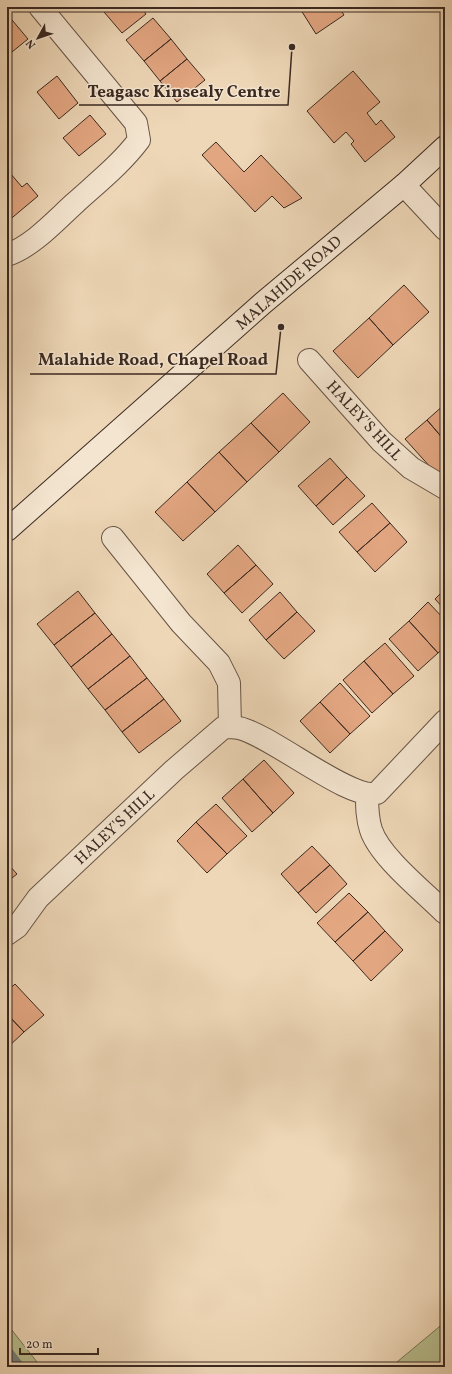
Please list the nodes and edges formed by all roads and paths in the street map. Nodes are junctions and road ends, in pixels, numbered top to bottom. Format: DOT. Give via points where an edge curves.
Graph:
graph roads {
  1 [pos="40,7"];
  2 [pos="445,147"];
  3 [pos="404,185"];
  4 [pos="445,229"];
  5 [pos="7,255"];
  6 [pos="309,360"];
  7 [pos="445,488"];
  8 [pos="7,530"];
  9 [pos="114,538"];
  10 [pos="230,727"];
  11 [pos="441,734"];
  12 [pos="367,794"];
  13 [pos="444,912"];
  14 [pos="7,934"];
  1 -- 5 [label="street" via="136,123 139,140 127,156 41,233 16,252"];
  2 -- 3 [label="street, MALAHIDE ROAD"];
  3 -- 4 [label="street"];
  3 -- 8 [label="street, MALAHIDE ROAD" via="263,303"];
  6 -- 7 [label="street, HALEY'S HILL" via="381,441 411,468"];
  9 -- 10 [label="street" via="181,623 219,663 229,683"];
  10 -- 12 [label="street" via="240,728 270,742 340,782"];
  10 -- 14 [label="street, HALEY'S HILL" via="224,727 174,770 38,898 18,927"];
  11 -- 12 [label="street" via="377,793"];
  12 -- 13 [label="street" via="367,814 371,831 379,846"];
}
